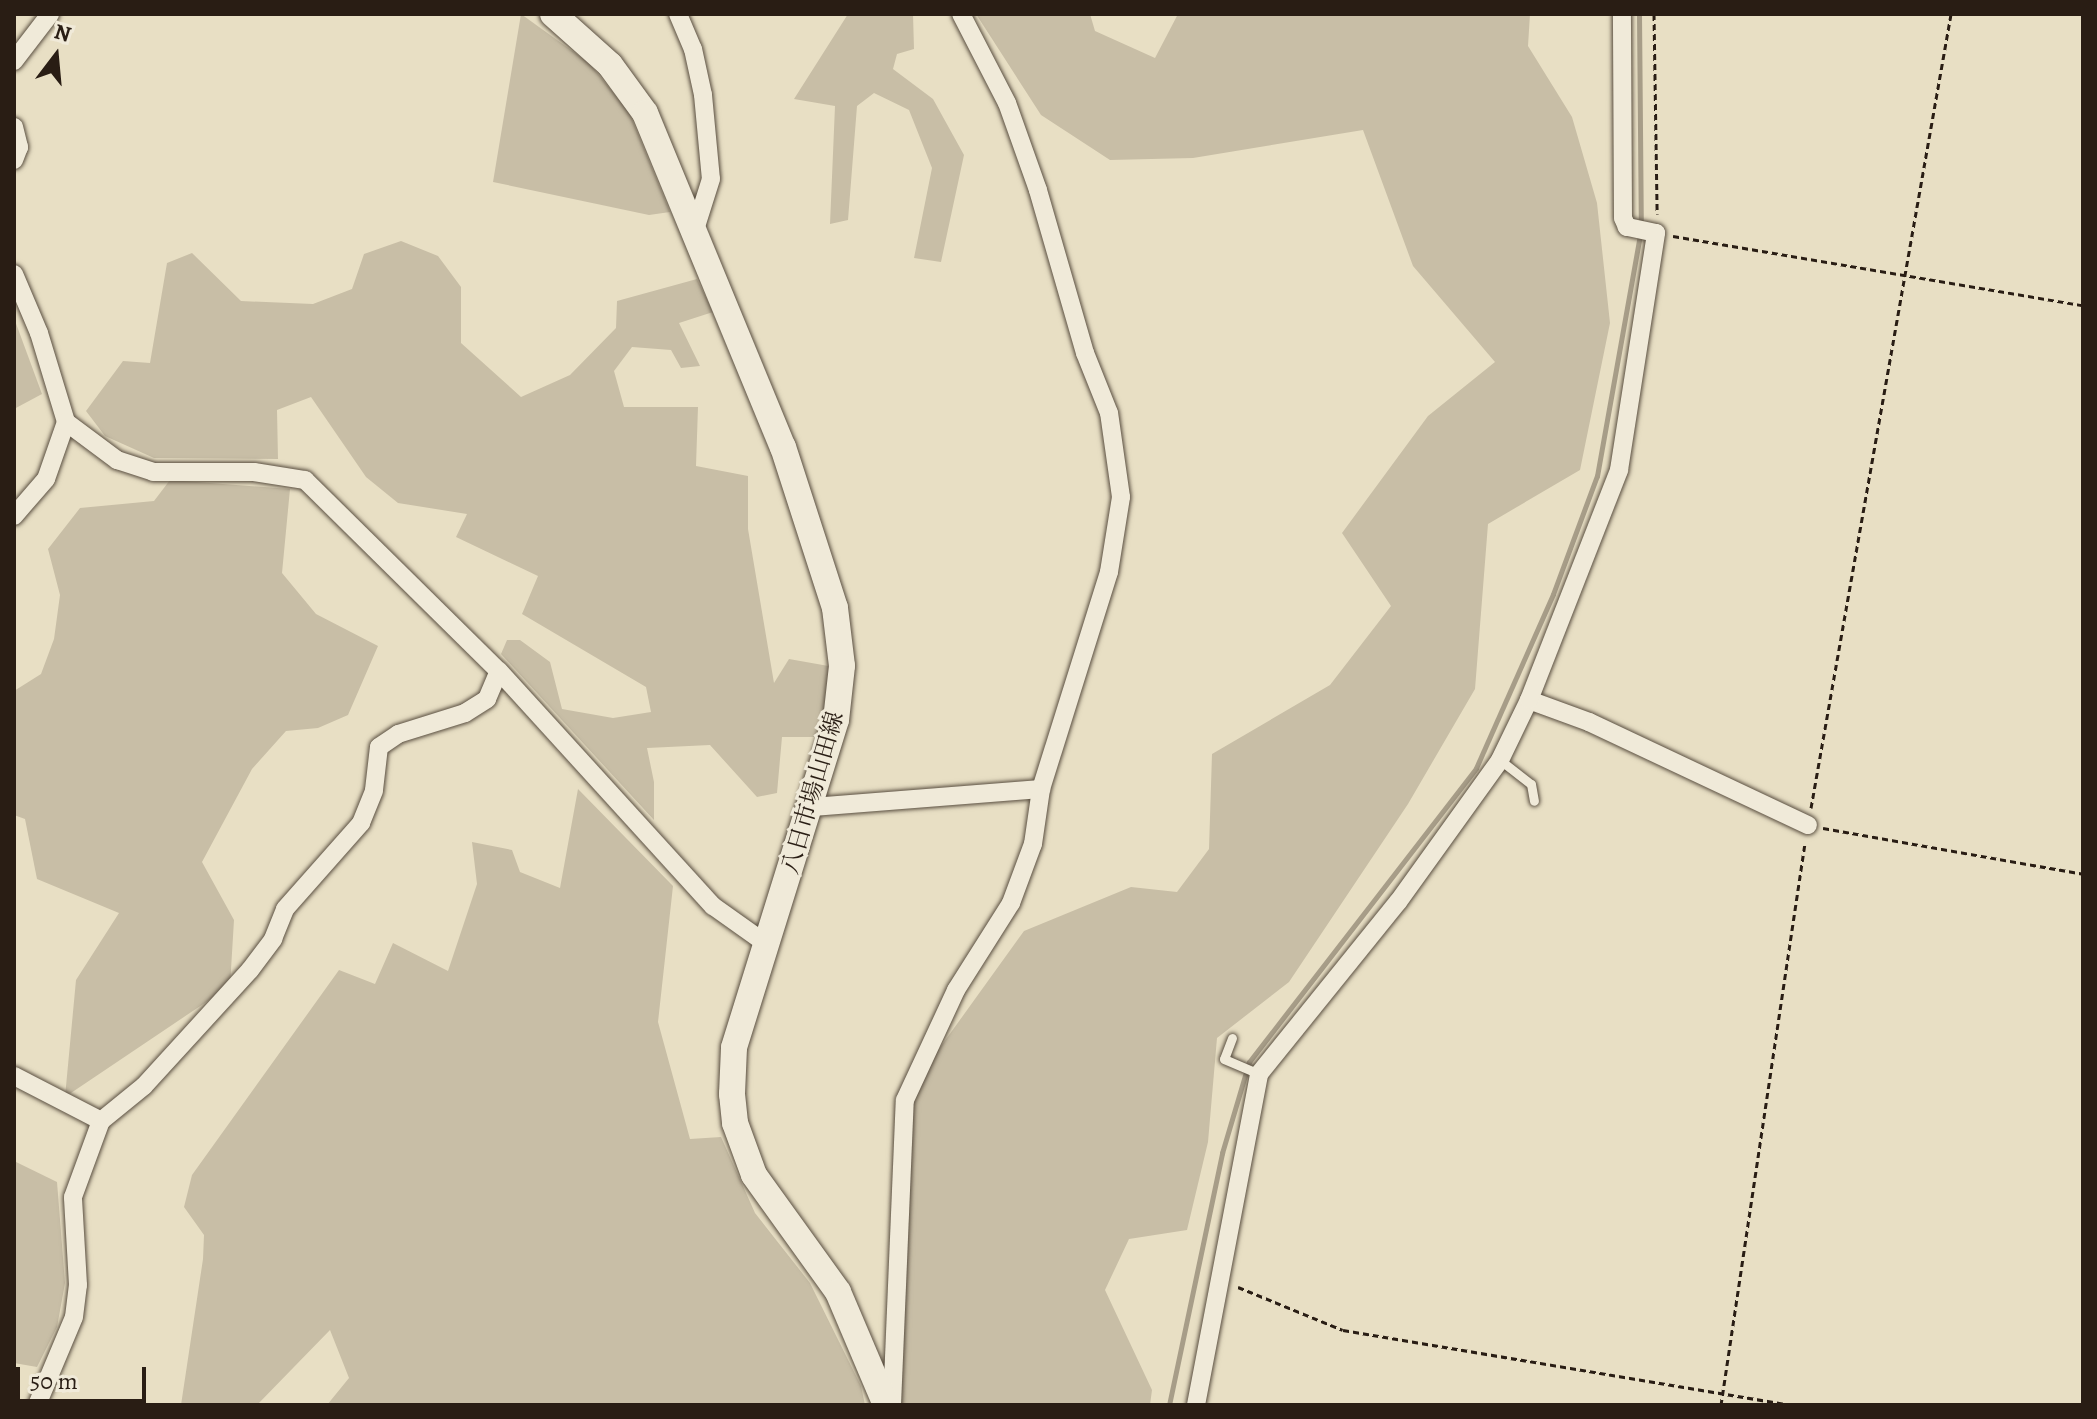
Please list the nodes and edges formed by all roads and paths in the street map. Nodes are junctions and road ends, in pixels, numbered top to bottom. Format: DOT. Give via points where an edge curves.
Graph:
graph roads {
  1 [pos="50,14"];
  2 [pos="553,14"];
  3 [pos="678,14"];
  4 [pos="961,14"];
  5 [pos="1622,14"];
  6 [pos="1654,14"];
  7 [pos="1951,14"];
  8 [pos="14,61"];
  9 [pos="14,127"];
  10 [pos="14,160"];
  11 [pos="694,233"];
  12 [pos="1656,233"];
  13 [pos="14,274"];
  14 [pos="1905,276"];
  15 [pos="2083,305"];
  16 [pos="66,422"];
  17 [pos="14,516"];
  18 [pos="499,671"];
  19 [pos="1529,700"];
  20 [pos="1500,760"];
  21 [pos="1041,789"];
  22 [pos="1534,801"];
  23 [pos="812,807"];
  24 [pos="1808,825"];
  25 [pos="2083,874"];
  26 [pos="765,943"];
  27 [pos="1232,1038"];
  28 [pos="1259,1074"];
  29 [pos="14,1076"];
  30 [pos="101,1121"];
  31 [pos="1220,1280"];
  32 [pos="1723,1393"];
  33 [pos="37,1405"];
  34 [pos="889,1405"];
  35 [pos="1196,1405"];
  36 [pos="1721,1405"];
  37 [pos="1793,1405"];
  1 -- 8 [label="street"];
  2 -- 11 [label="main road, 八日市場山田線" via="610,65 638,101"];
  3 -- 11 [label="street" via="700,80 711,179"];
  4 -- 21 [label="street" via="1007,103 1116,440 1121,497 1109,572"];
  5 -- 12 [label="street" via="1623,218 1627,227"];
  6 -- 12 [label="path"];
  7 -- 14 [label="path"];
  9 -- 10 [label="street" via="19,147"];
  11 -- 23 [label="main road, 八日市場山田線" via="783,447 835,608 841,694"];
  12 -- 14 [label="path"];
  12 -- 19 [label="street" via="1619,470"];
  13 -- 16 [label="street" via="39,333"];
  14 -- 15 [label="path"];
  14 -- 24 [label="path"];
  16 -- 17 [label="street" via="46,479"];
  16 -- 18 [label="street" via="117,460 153,472 254,472 305,480"];
  18 -- 26 [label="street" via="713,906"];
  18 -- 30 [label="street" via="487,699 465,713 398,734 379,747 374,790 361,823 285,909 273,939 250,970 144,1086"];
  19 -- 20 [label="street"];
  19 -- 24 [label="street" via="1589,722"];
  20 -- 22 [label="lane" via="1531,784"];
  20 -- 28 [label="street" via="1398,902"];
  21 -- 23 [label="street"];
  21 -- 34 [label="street" via="1033,844 1011,903 956,990 905,1100"];
  23 -- 26 [label="main road, 八日市場山田線"];
  24 -- 25 [label="path"];
  24 -- 32 [label="path"];
  26 -- 34 [label="main road, 八日市場山田線" via="734,1048 735,1123 754,1175 838,1292"];
  27 -- 28 [label="lane" via="1224,1059"];
  28 -- 31 [label="street"];
  29 -- 30 [label="street"];
  30 -- 33 [label="street" via="73,1197 78,1285 74,1317"];
  31 -- 32 [label="path" via="1343,1330"];
  31 -- 35 [label="street"];
  32 -- 36 [label="path"];
  32 -- 37 [label="path"];
}
